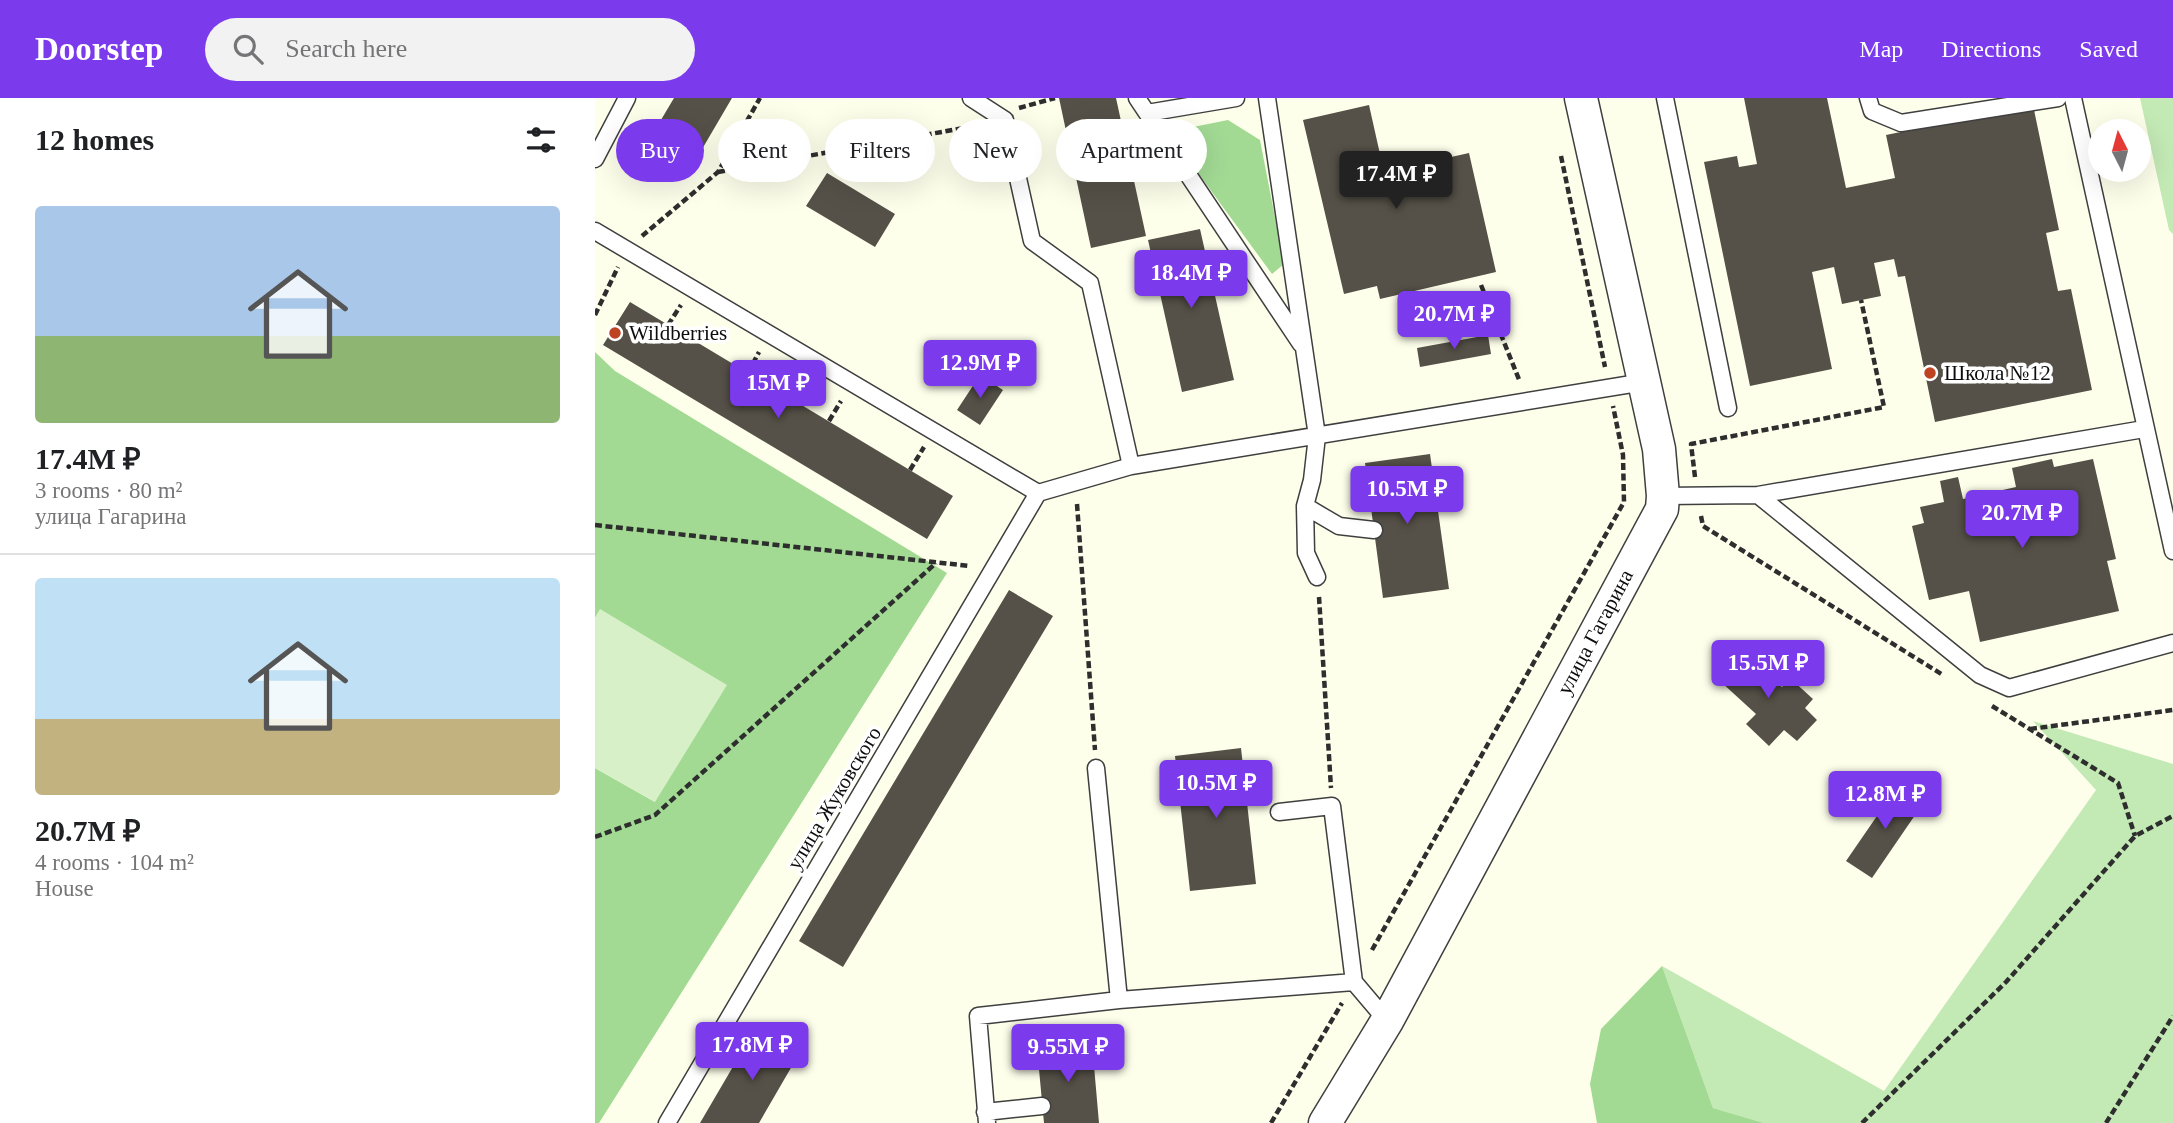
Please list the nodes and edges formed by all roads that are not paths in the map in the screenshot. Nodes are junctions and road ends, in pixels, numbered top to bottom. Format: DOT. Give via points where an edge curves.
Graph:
graph roads {
  1 [pos="627,98"];
  2 [pos="971,98"];
  3 [pos="1137,98"];
  4 [pos="1236,98"];
  5 [pos="1267,98"];
  6 [pos="1581,98"];
  7 [pos="1665,98"];
  8 [pos="1868,98"];
  9 [pos="2058,98"];
  10 [pos="2073,98"];
  11 [pos="1147,113"];
  12 [pos="595,159"];
  13 [pos="595,231"];
  14 [pos="1304,349"];
  15 [pos="1644,382"];
  16 [pos="1728,408"];
  17 [pos="2144,429"];
  18 [pos="1317,436"];
  19 [pos="1131,466"];
  20 [pos="1038,493"];
  21 [pos="1758,495"];
  22 [pos="1663,496"];
  23 [pos="1305,506"];
  24 [pos="1374,530"];
  25 [pos="2173,551"];
  26 [pos="1317,577"];
  27 [pos="2173,643"];
  28 [pos="1096,768"];
  29 [pos="1279,813"];
  30 [pos="1355,982"];
  31 [pos="1119,1000"];
  32 [pos="1387,1021"];
  33 [pos="1042,1105"];
  34 [pos="986,1117"];
  35 [pos="667,1123"];
  36 [pos="1325,1123"];
  1 -- 12 [label="lane"];
  2 -- 19 [label="lane" via="1005,120 1032,241 1090,283"];
  3 -- 11 [label="lane"];
  4 -- 11 [label="lane"];
  5 -- 14 [label="lane"];
  6 -- 15 [label="street, улица Гагарина"];
  7 -- 16 [label="lane"];
  8 -- 9 [label="lane" via="1872,111 1901,123"];
  10 -- 17 [label="lane"];
  11 -- 14 [label="lane"];
  13 -- 20 [label="lane"];
  14 -- 18 [label="lane"];
  15 -- 18 [label="lane"];
  15 -- 22 [label="street, улица Гагарина" via="1659,449"];
  17 -- 21 [label="lane"];
  17 -- 25 [label="lane"];
  18 -- 19 [label="lane"];
  18 -- 23 [label="lane"];
  19 -- 20 [label="lane"];
  20 -- 35 [label="lane, улица Жуковского"];
  21 -- 22 [label="lane"];
  21 -- 27 [label="lane" via="1980,675 2009,688"];
  22 -- 32 [label="street, улица Гагарина" via="1662,509"];
  23 -- 24 [label="lane" via="1339,526"];
  23 -- 26 [label="lane" via="1306,553"];
  28 -- 31 [label="lane"];
  29 -- 30 [label="lane" via="1332,806"];
  30 -- 31 [label="lane"];
  30 -- 32 [label="lane"];
  31 -- 34 [label="lane" via="978,1016"];
  32 -- 36 [label="street, улица Гагарина"];
  33 -- 34 [label="lane"];
}
